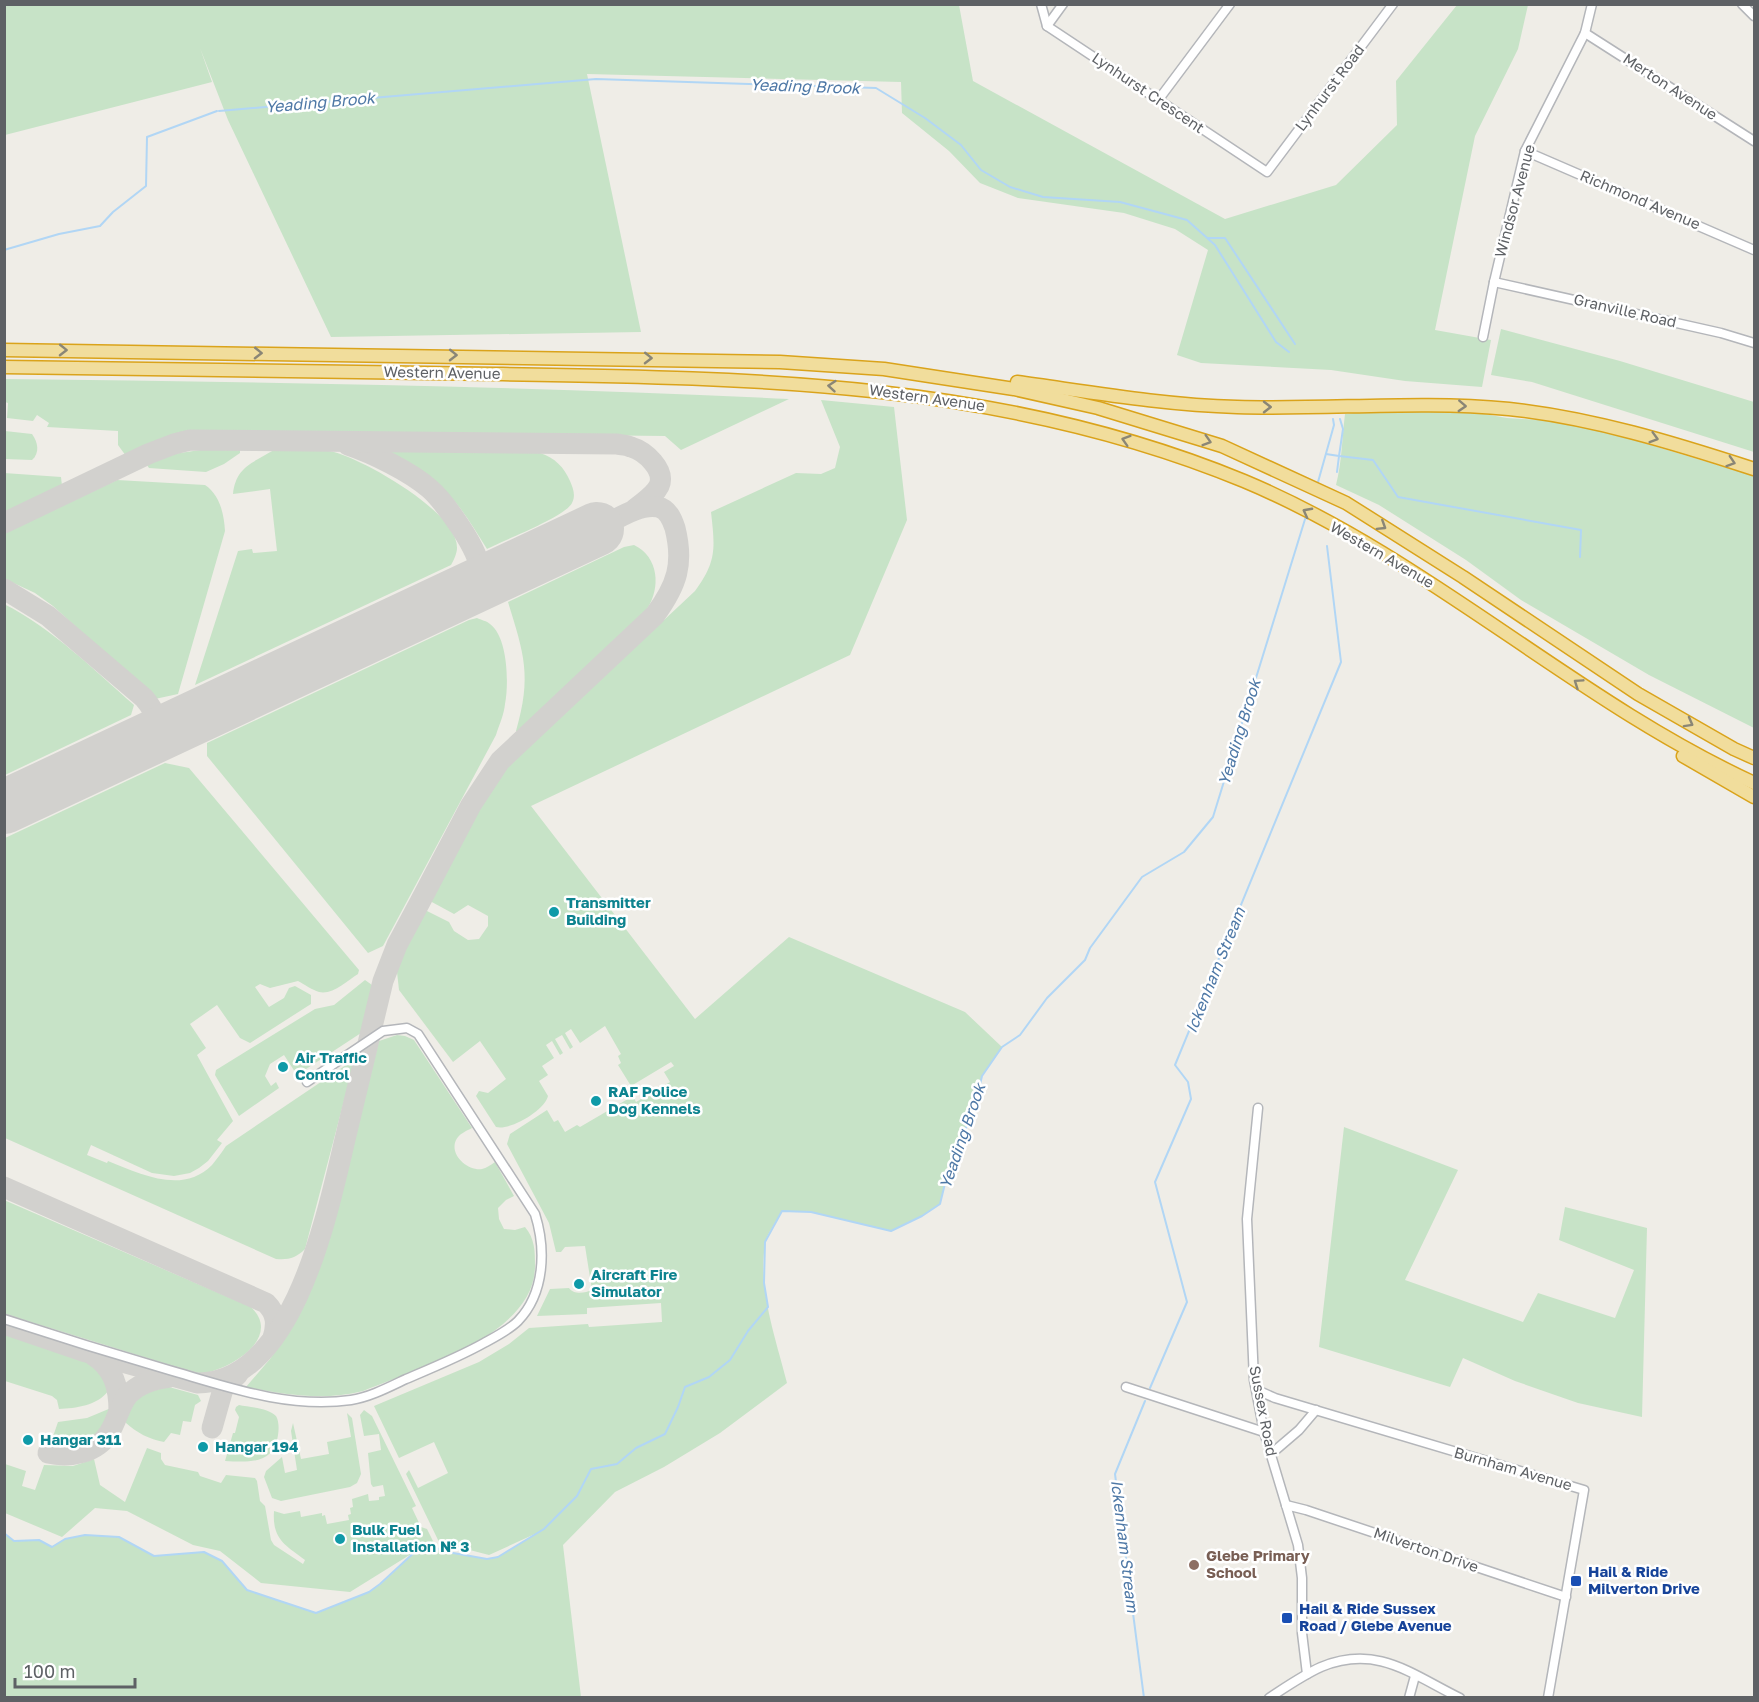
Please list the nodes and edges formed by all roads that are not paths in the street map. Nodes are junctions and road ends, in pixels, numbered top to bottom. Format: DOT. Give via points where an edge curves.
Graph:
graph roads {
  1 [pos="1041,4"];
  2 [pos="1063,4"];
  3 [pos="1230,4"];
  4 [pos="1393,4"];
  5 [pos="1592,4"];
  6 [pos="1742,4"];
  7 [pos="1755,16"];
  8 [pos="1047,26"];
  9 [pos="1586,33"];
  10 [pos="1159,99"];
  11 [pos="1755,141"];
  12 [pos="1525,151"];
  13 [pos="1268,172"];
  14 [pos="1755,250"];
  15 [pos="1494,282"];
  16 [pos="1484,337"];
  17 [pos="1755,344"];
  18 [pos="4,350"];
  19 [pos="4,367"];
  20 [pos="884,369"];
  21 [pos="1755,470"];
  22 [pos="1627,715"];
  23 [pos="1755,758"];
  24 [pos="1755,783"];
  25 [pos="1755,797"];
  26 [pos="307,1082"];
  27 [pos="1258,1108"];
  28 [pos="4,1319"];
  29 [pos="1126,1387"];
  30 [pos="1257,1390"];
  31 [pos="1275,1398"];
  32 [pos="1259,1402"];
  33 [pos="1316,1410"];
  34 [pos="1264,1432"];
  35 [pos="1271,1454"];
  36 [pos="1286,1505"];
  37 [pos="1566,1597"];
  38 [pos="1307,1674"];
  39 [pos="1415,1676"];
  40 [pos="1547,1697"];
  41 [pos="1269,1698"];
  42 [pos="1409,1698"];
  43 [pos="1460,1698"];
  1 -- 8 [label="street"];
  2 -- 8 [label="street"];
  3 -- 10 [label="street"];
  4 -- 13 [label="street, Lynhurst Road"];
  5 -- 9 [label="street, Windsor Avenue"];
  6 -- 7 [label="street"];
  8 -- 10 [label="street, Lynhurst Crescent"];
  9 -- 11 [label="street, Merton Avenue"];
  9 -- 12 [label="street, Windsor Avenue"];
  10 -- 13 [label="street, Lynhurst Crescent"];
  12 -- 14 [label="street, Richmond Avenue"];
  12 -- 15 [label="street, Windsor Avenue"];
  15 -- 16 [label="street, Windsor Avenue"];
  15 -- 17 [label="street, Granville Road"];
  18 -- 20 [label="highway, Western Avenue, one-way" via="651,358"];
  22 -- 19 [label="highway, Western Avenue, one-way" via="1412,570 1292,504 1247,482 1151,447 1009,410 903,393 775,381"];
  20 -- 21 [label="highway, one-way" via="967,374 1190,405 1433,405 1509,409 1625,430"];
  20 -- 23 [label="highway, Western Avenue, one-way" via="984,383 1098,408 1222,446 1274,468 1346,503 1638,694"];
  22 -- 24 [label="highway, Western Avenue"];
  22 -- 25 [label="highway" via="1666,746"];
  26 -- 28 [label="street" via="383,1031 407,1028 418,1034 535,1214 542,1248 540,1274 528,1308 517,1322 463,1355 387,1388 352,1400 316,1402 242,1392"];
  27 -- 30 [label="street, Sussex Road" via="1247,1219"];
  29 -- 34 [label="street"];
  30 -- 31 [label="street, Burnham Avenue"];
  30 -- 32 [label="street, Sussex Road"];
  31 -- 32 [label="street"];
  31 -- 33 [label="street, Burnham Avenue"];
  32 -- 34 [label="street, Sussex Road"];
  33 -- 35 [label="street"];
  33 -- 37 [label="street, Burnham Avenue" via="1584,1490"];
  34 -- 35 [label="street, Sussex Road"];
  35 -- 36 [label="street, Sussex Road"];
  36 -- 37 [label="street, Milverton Drive"];
  36 -- 38 [label="street, Sussex Road" via="1298,1545"];
  37 -- 40 [label="street, Burnham Avenue"];
  38 -- 39 [label="street" via="1354,1658 1380,1660"];
  38 -- 41 [label="street"];
  39 -- 42 [label="street"];
  39 -- 43 [label="street"];
}
